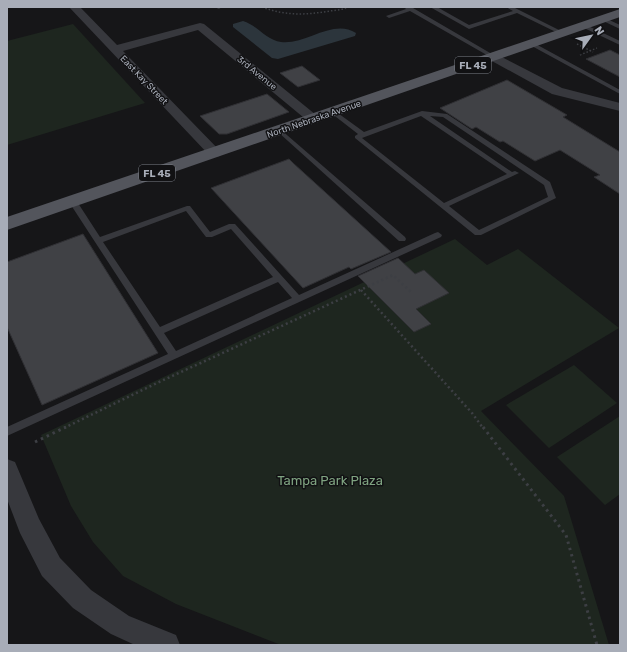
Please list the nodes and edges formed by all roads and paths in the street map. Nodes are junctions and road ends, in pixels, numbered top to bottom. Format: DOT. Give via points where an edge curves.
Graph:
graph roads {
  1 [pos="74,7"];
  2 [pos="262,7"];
  3 [pos="348,7"];
  4 [pos="433,7"];
  5 [pos="509,7"];
  6 [pos="409,8"];
  7 [pos="518,11"];
  8 [pos="620,14"];
  9 [pos="389,16"];
  10 [pos="603,19"];
  11 [pos="584,26"];
  12 [pos="469,27"];
  13 [pos="620,27"];
  14 [pos="451,32"];
  15 [pos="562,33"];
  16 [pos="574,43"];
  17 [pos="620,43"];
  18 [pos="532,44"];
  19 [pos="603,46"];
  20 [pos="114,49"];
  21 [pos="590,51"];
  22 [pos="593,52"];
  23 [pos="577,56"];
  24 [pos="494,57"];
  25 [pos="620,92"];
  26 [pos="620,108"];
  27 [pos="333,112"];
  28 [pos="422,114"];
  29 [pos="314,119"];
  30 [pos="280,131"];
  31 [pos="363,136"];
  32 [pos="215,153"];
  33 [pos="524,168"];
  34 [pos="511,174"];
  35 [pos="73,202"];
  36 [pos="443,206"];
  37 [pos="7,224"];
  38 [pos="438,235"];
  39 [pos="402,239"];
  40 [pos="98,240"];
  41 [pos="279,278"];
  42 [pos="361,290"];
  43 [pos="412,293"];
  44 [pos="298,299"];
  45 [pos="158,332"];
  46 [pos="174,356"];
  47 [pos="7,432"];
  48 [pos="35,442"];
  49 [pos="7,469"];
  50 [pos="166,645"];
  51 [pos="597,645"];
  1 -- 20 [label="street, East Kay Street"];
  2 -- 3 [label="path" via="289,14 313,15"];
  4 -- 12 [label="lane"];
  5 -- 7 [label="lane"];
  6 -- 9 [label="lane"];
  6 -- 14 [label="lane"];
  7 -- 12 [label="lane"];
  7 -- 15 [label="lane"];
  8 -- 10 [label="main road, North Nebraska Avenue / FL 45"];
  10 -- 11 [label="main road, North Nebraska Avenue / FL 45"];
  10 -- 13 [label="lane"];
  11 -- 15 [label="main road, North Nebraska Avenue / FL 45"];
  11 -- 17 [label="lane"];
  12 -- 14 [label="lane"];
  14 -- 24 [label="lane"];
  15 -- 18 [label="main road, North Nebraska Avenue / FL 45"];
  16 -- 21 [label="path"];
  18 -- 24 [label="main road, North Nebraska Avenue / FL 45"];
  18 -- 25 [label="lane"];
  19 -- 21 [label="path"];
  20 -- 29 [label="street, 3rd Avenue" via="200,26"];
  20 -- 32 [label="street, East Kay Street"];
  21 -- 22 [label="path"];
  21 -- 23 [label="path"];
  24 -- 26 [label="street" via="557,91"];
  24 -- 27 [label="main road, North Nebraska Avenue / FL 45"];
  27 -- 29 [label="main road, North Nebraska Avenue / FL 45"];
  27 -- 31 [label="lane"];
  28 -- 31 [label="lane"];
  28 -- 33 [label="lane" via="445,115"];
  28 -- 34 [label="lane"];
  29 -- 30 [label="main road, North Nebraska Avenue / FL 45"];
  30 -- 32 [label="main road, North Nebraska Avenue / FL 45"];
  30 -- 39 [label="lane"];
  31 -- 36 [label="lane" via="357,138"];
  32 -- 35 [label="main road, North Nebraska Avenue / FL 45"];
  33 -- 34 [label="lane"];
  33 -- 36 [label="lane" via="547,184 552,198 478,233"];
  34 -- 36 [label="lane"];
  35 -- 37 [label="main road, North Nebraska Avenue / FL 45"];
  35 -- 40 [label="lane"];
  38 -- 44 [label="lane"];
  40 -- 41 [label="lane" via="187,208 209,235 232,226"];
  40 -- 45 [label="lane"];
  41 -- 44 [label="lane"];
  41 -- 45 [label="lane"];
  42 -- 43 [label="path" via="393,276"];
  42 -- 48 [label="path"];
  42 -- 51 [label="path" via="472,413 566,535"];
  44 -- 46 [label="lane"];
  45 -- 46 [label="lane"];
  46 -- 47 [label="lane"];
  49 -- 50 [label="street" via="28,525 51,566 82,599 120,625"];
}
